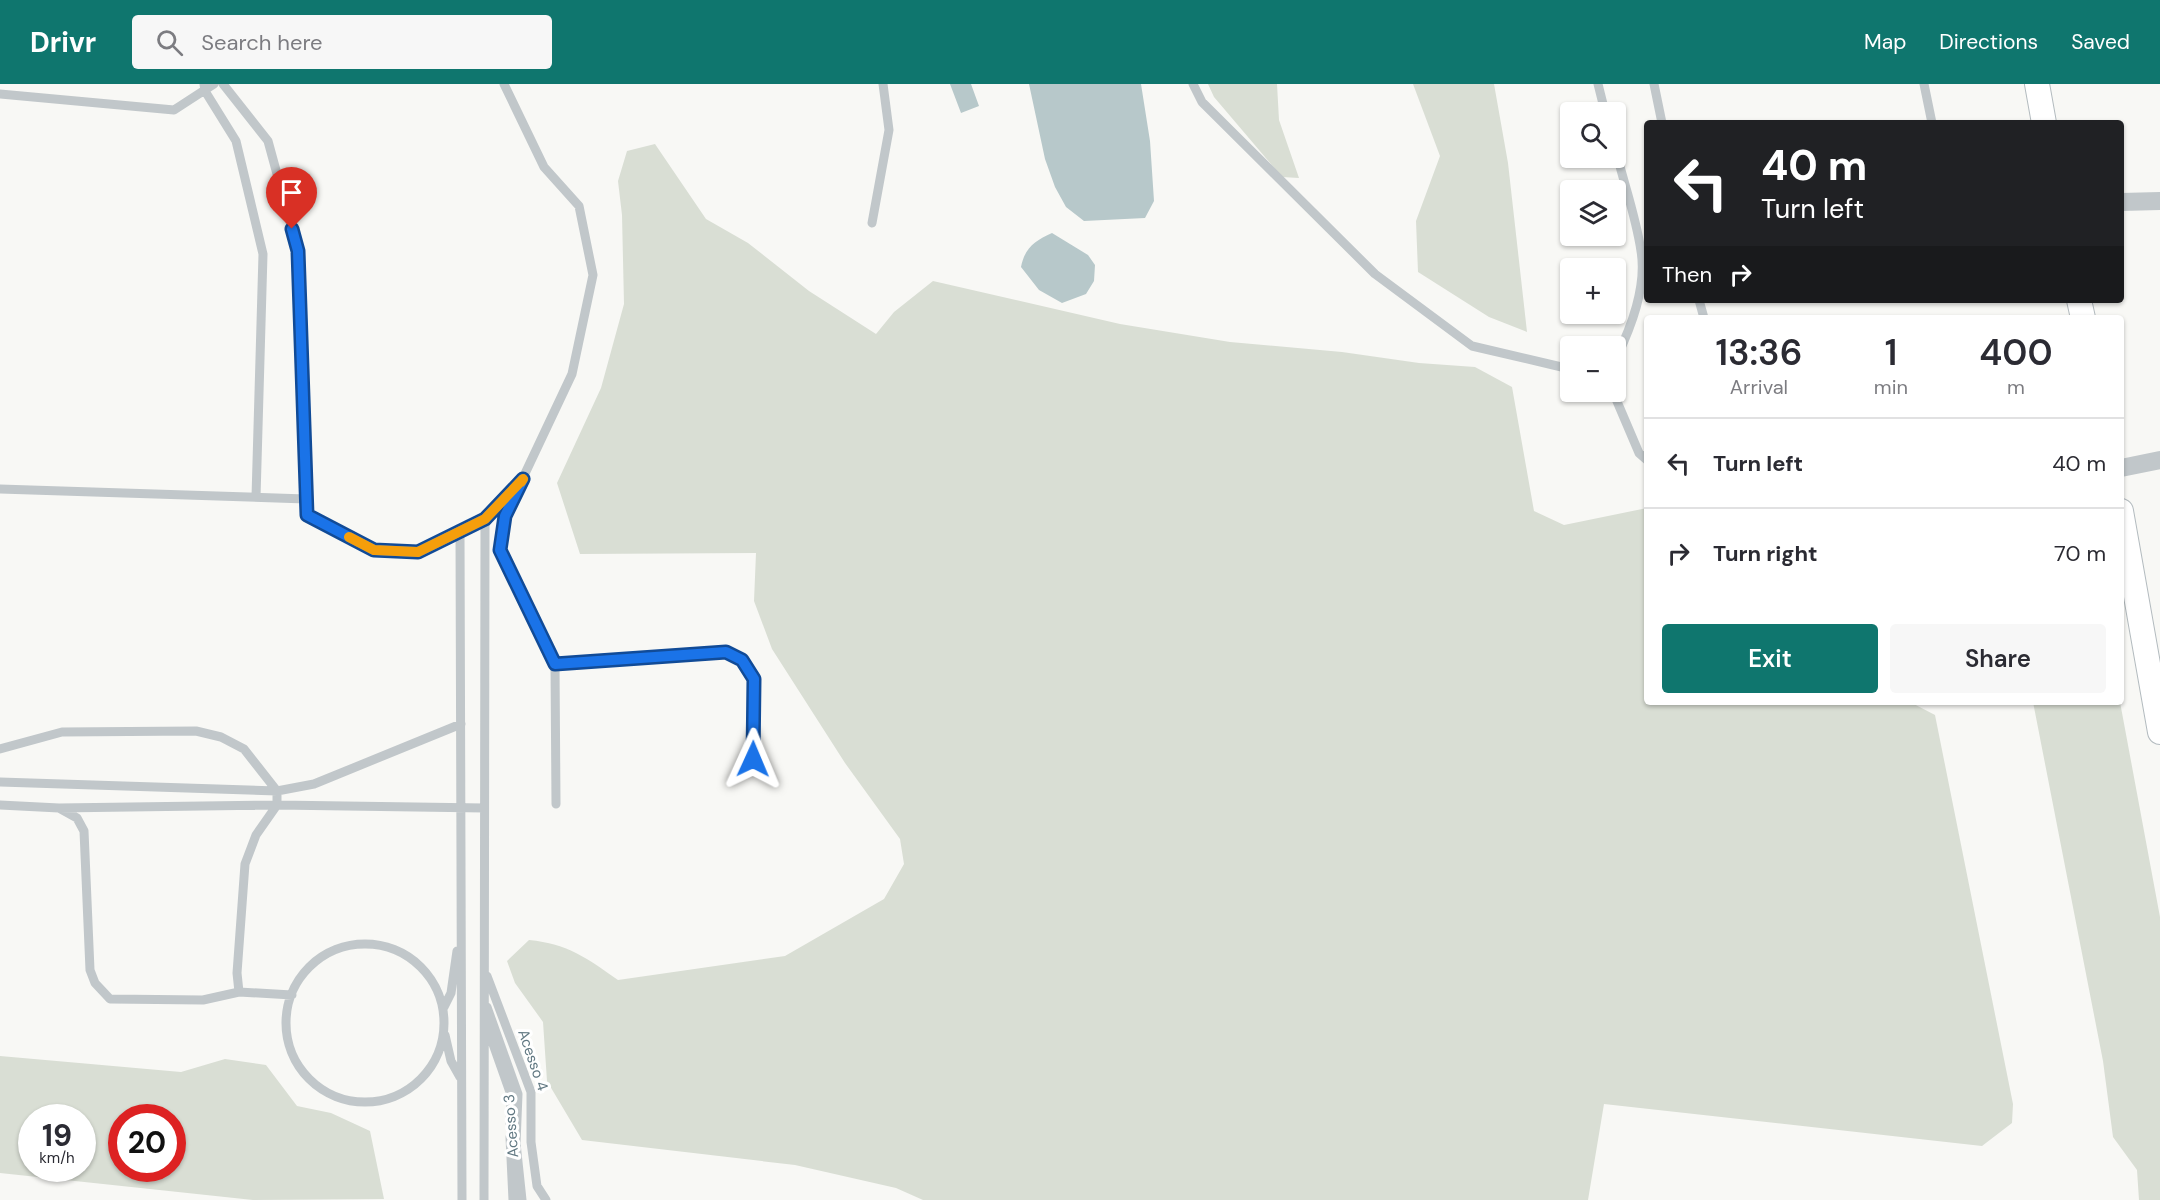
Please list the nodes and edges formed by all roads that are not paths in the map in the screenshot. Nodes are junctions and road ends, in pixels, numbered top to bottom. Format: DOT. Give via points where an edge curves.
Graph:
graph roads {
  1 [pos="214,84"];
  2 [pos="223,84"];
  3 [pos="504,84"];
  4 [pos="883,84"];
  5 [pos="1193,84"];
  6 [pos="1598,84"];
  7 [pos="1654,84"];
  8 [pos="1924,84"];
  9 [pos="2037,84"];
  10 [pos="204,88"];
  11 [pos="0,94"];
  12 [pos="1602,102"];
  13 [pos="1661,120"];
  14 [pos="1931,120"];
  15 [pos="2043,120"];
  16 [pos="1620,168"];
  17 [pos="2160,201"];
  18 [pos="2124,202"];
  19 [pos="872,223"];
  20 [pos="1626,337"];
  21 [pos="1560,367"];
  22 [pos="1617,402"];
  23 [pos="1644,457"];
  24 [pos="2160,460"];
  25 [pos="2124,467"];
  26 [pos="523,479"];
  27 [pos="0,489"];
  28 [pos="256,497"];
  29 [pos="306,499"];
  30 [pos="485,519"];
  31 [pos="2124,525"];
  32 [pos="460,532"];
  33 [pos="555,664"];
  34 [pos="2154,664"];
  35 [pos="461,724"];
  36 [pos="2160,732"];
  37 [pos="0,749"];
  38 [pos="753,759"];
  39 [pos="0,782"];
  40 [pos="277,791"];
  41 [pos="556,804"];
  42 [pos="0,805"];
  43 [pos="277,805"];
  44 [pos="59,808"];
  45 [pos="460,808"];
  46 [pos="484,808"];
  47 [pos="461,928"];
  48 [pos="484,966"];
  49 [pos="484,983"];
  50 [pos="239,992"];
  51 [pos="292,995"];
  52 [pos="484,1002"];
  53 [pos="444,1007"];
  54 [pos="484,1020"];
  55 [pos="445,1035"];
  56 [pos="461,1080"];
  57 [pos="462,1200"];
  58 [pos="484,1200"];
  59 [pos="513,1200"];
  60 [pos="522,1200"];
  61 [pos="540,1200"];
  62 [pos="546,1200"];
  1 -- 10 [label="lane"];
  2 -- 29 [label="lane" via="268,141 298,251"];
  3 -- 26 [label="lane" via="544,167 579,206 593,275 572,374"];
  4 -- 19 [label="lane" via="889,130"];
  5 -- 21 [label="lane" via="1202,102 1375,274 1472,346"];
  6 -- 12 [label="lane"];
  7 -- 13 [label="lane"];
  8 -- 14 [label="lane"];
  9 -- 15 [label="street"];
  10 -- 11 [label="lane" via="174,110"];
  10 -- 28 [label="lane" via="236,141 263,254"];
  16 -- 20 [label="lane" via="1642,253 1639,294"];
  17 -- 18 [label="street"];
  22 -- 23 [label="lane"];
  24 -- 25 [label="street"];
  26 -- 30 [label="lane"];
  26 -- 33 [label="lane" via="505,516 500,550"];
  27 -- 28 [label="lane"];
  28 -- 29 [label="lane"];
  29 -- 32 [label="lane" via="307,515 374,550 418,552"];
  30 -- 32 [label="lane"];
  30 -- 46 [label="lane"];
  31 -- 34 [label="street"];
  32 -- 35 [label="lane"];
  33 -- 38 [label="lane" via="726,652 742,660 754,679"];
  33 -- 41 [label="lane"];
  34 -- 36 [label="street"];
  35 -- 40 [label="lane" via="314,784"];
  35 -- 45 [label="lane"];
  37 -- 40 [label="lane" via="62,732 196,731 221,737 244,749"];
  39 -- 40 [label="lane"];
  40 -- 43 [label="lane"];
  42 -- 44 [label="lane"];
  43 -- 44 [label="lane"];
  43 -- 45 [label="lane"];
  43 -- 50 [label="lane" via="256,836 245,864"];
  44 -- 50 [label="lane" via="77,818 84,831 90,970 95,983 110,999 203,1000"];
  45 -- 46 [label="lane"];
  45 -- 47 [label="lane"];
  46 -- 48 [label="lane"];
  47 -- 53 [label="lane" via="451,993"];
  47 -- 56 [label="lane"];
  48 -- 49 [label="lane"];
  48 -- 62 [label="lane, Acesso 4" via="531,1092 531,1142 537,1186"];
  49 -- 52 [label="lane"];
  49 -- 61 [label="lane, Acesso 3" via="526,1093 527,1156"];
  50 -- 51 [label="lane"];
  51 -- 53 [label="lane" via="312,964 348,946 376,944 402,952 424,969"];
  51 -- 55 [label="lane" via="286,1012 287,1039 297,1065 332,1095 358,1102 386,1100 419,1082 436,1060"];
  52 -- 54 [label="lane"];
  52 -- 60 [label="lane" via="518,1094 516,1143"];
  53 -- 55 [label="lane"];
  54 -- 58 [label="lane"];
  54 -- 59 [label="lane" via="511,1095"];
  55 -- 56 [label="lane" via="451,1061"];
  56 -- 57 [label="lane"];
}
